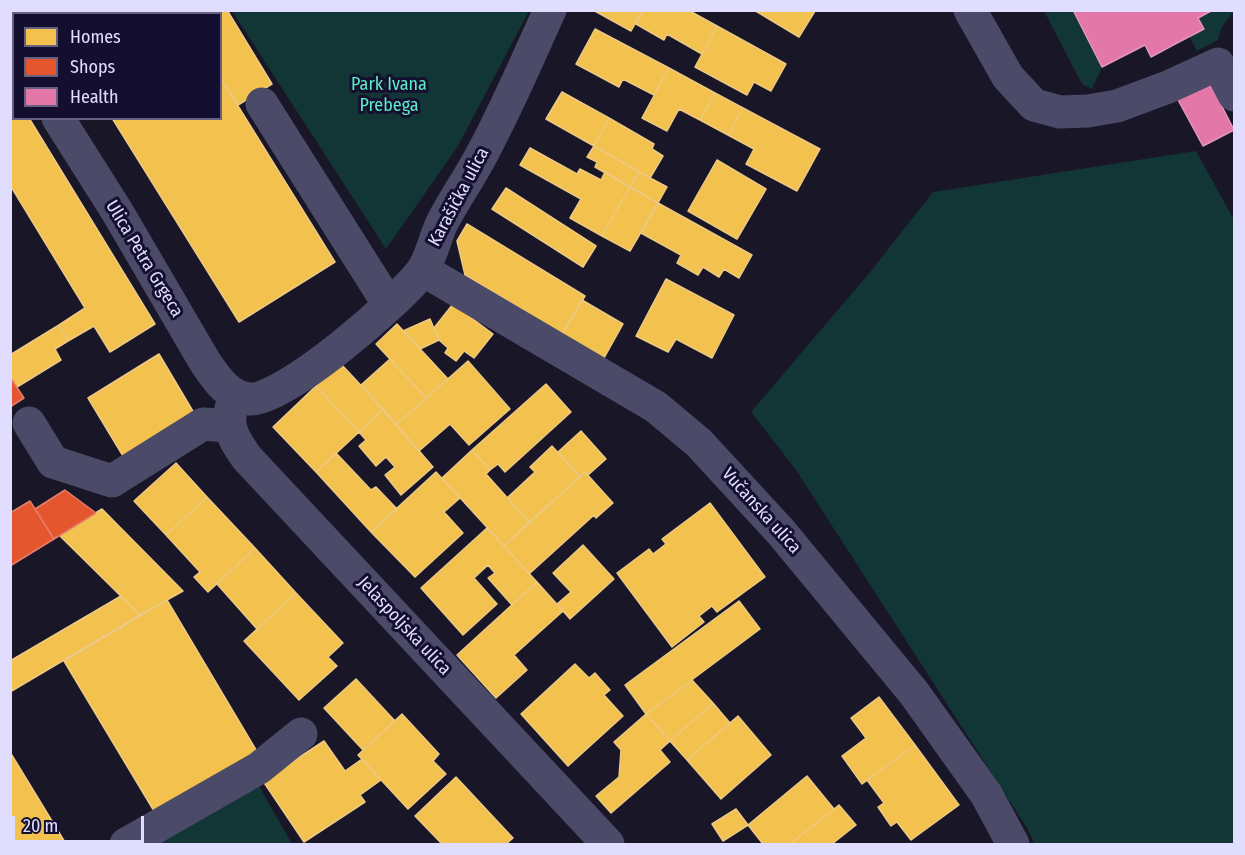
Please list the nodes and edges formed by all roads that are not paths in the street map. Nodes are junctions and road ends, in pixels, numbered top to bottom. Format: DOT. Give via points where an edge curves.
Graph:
graph roads {
  1 [pos="550,10"];
  2 [pos="970,10"];
  3 [pos="1234,95"];
  4 [pos="262,104"];
  5 [pos="59,120"];
  6 [pos="423,270"];
  7 [pos="389,304"];
  8 [pos="232,411"];
  9 [pos="29,423"];
  10 [pos="301,734"];
  11 [pos="126,844"];
  12 [pos="608,844"];
  13 [pos="1013,844"];
  1 -- 6 [label="street, Karašička ulica" via="482,155 442,223"];
  2 -- 3 [label="street" via="1008,77 1034,105 1060,112 1117,106 1218,64"];
  4 -- 7 [label="street"];
  5 -- 8 [label="street, Ulica Petra Grgeca" via="221,384"];
  6 -- 7 [label="street, Karašička ulica"];
  6 -- 13 [label="street, Vučanska ulica" via="656,407 699,443 777,527 914,693 986,794"];
  7 -- 8 [label="street, Karašička ulica" via="312,368 275,392"];
  8 -- 9 [label="street, Karašička ulica" via="203,424 112,481 53,462"];
  8 -- 12 [label="street, Jelaspoljska ulica" via="236,442 247,458"];
  10 -- 11 [label="street" via="259,768"];
}
